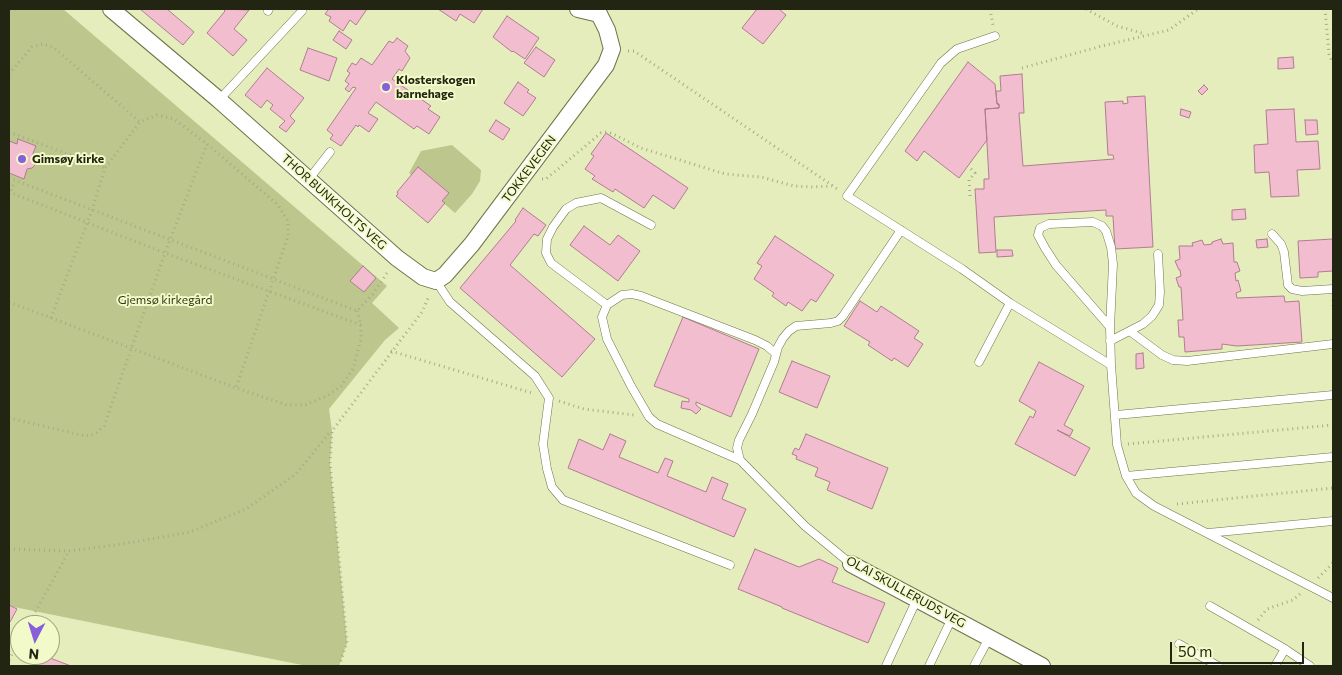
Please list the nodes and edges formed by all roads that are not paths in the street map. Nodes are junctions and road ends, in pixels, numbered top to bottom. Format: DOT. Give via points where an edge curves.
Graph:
graph roads {
  1 [pos="111,9"];
  2 [pos="578,9"];
  3 [pos="302,11"];
  4 [pos="605,12"];
  5 [pos="995,36"];
  6 [pos="218,100"];
  7 [pos="330,152"];
  8 [pos="309,179"];
  9 [pos="651,225"];
  10 [pos="901,230"];
  11 [pos="1272,234"];
  12 [pos="1158,254"];
  13 [pos="436,281"];
  14 [pos="1333,289"];
  15 [pos="1010,303"];
  16 [pos="607,305"];
  17 [pos="1110,327"];
  18 [pos="1132,332"];
  19 [pos="1110,341"];
  20 [pos="1333,344"];
  21 [pos="776,354"];
  22 [pos="979,362"];
  23 [pos="1111,365"];
  24 [pos="1333,395"];
  25 [pos="1116,415"];
  26 [pos="1333,457"];
  27 [pos="740,460"];
  28 [pos="1126,476"];
  29 [pos="1333,521"];
  30 [pos="1207,533"];
  31 [pos="851,564"];
  32 [pos="730,565"];
  33 [pos="1333,598"];
  34 [pos="917,599"];
  35 [pos="1210,606"];
  36 [pos="952,618"];
  37 [pos="989,638"];
  38 [pos="1178,644"];
  39 [pos="1285,649"];
  40 [pos="1024,662"];
  41 [pos="886,666"];
  42 [pos="929,666"];
  43 [pos="974,666"];
  44 [pos="1042,666"];
  45 [pos="1218,666"];
  46 [pos="1275,666"];
  47 [pos="1310,666"];
  1 -- 6 [label="street, THOR BUNKHOLTS VEG"];
  2 -- 4 [label="street"];
  3 -- 6 [label="lane"];
  4 -- 13 [label="street, TOKKEVEGEN" via="612,49 606,65 472,244 446,275"];
  5 -- 10 [label="lane" via="957,49 941,63 847,196"];
  6 -- 8 [label="street, THOR BUNKHOLTS VEG"];
  7 -- 8 [label="lane"];
  8 -- 13 [label="street, THOR BUNKHOLTS VEG" via="397,258 423,277"];
  9 -- 16 [label="lane" via="601,198 566,208 554,226 547,239 546,253 551,263"];
  10 -- 15 [label="lane"];
  10 -- 21 [label="lane" via="844,316 831,323 796,326 783,338"];
  11 -- 14 [label="lane" via="1284,252 1288,285 1292,289"];
  12 -- 18 [label="lane" via="1158,305 1152,316"];
  13 -- 32 [label="lane" via="450,302 535,376 549,398 543,444 552,487 563,500"];
  15 -- 22 [label="lane"];
  15 -- 23 [label="lane"];
  16 -- 21 [label="lane" via="622,295 642,296 755,340"];
  16 -- 27 [label="lane" via="602,317 608,339 650,417 657,424"];
  17 -- 17 [label="lane" via="1113,264 1106,231 1093,222 1049,224 1040,228 1038,235 1056,265"];
  17 -- 19 [label="lane"];
  18 -- 19 [label="lane"];
  18 -- 20 [label="lane" via="1162,354 1174,360 1187,361"];
  19 -- 23 [label="lane"];
  21 -- 27 [label="lane" via="739,440"];
  23 -- 25 [label="lane"];
  24 -- 25 [label="lane"];
  25 -- 28 [label="lane" via="1117,445"];
  26 -- 28 [label="lane"];
  27 -- 31 [label="lane, OLAI SKULLERUDS VEG" via="805,526"];
  28 -- 30 [label="lane" via="1136,493 1154,506"];
  29 -- 30 [label="lane"];
  30 -- 33 [label="lane"];
  31 -- 34 [label="street, OLAI SKULLERUDS VEG"];
  34 -- 36 [label="street, OLAI SKULLERUDS VEG"];
  34 -- 41 [label="lane"];
  35 -- 39 [label="lane"];
  36 -- 37 [label="street, OLAI SKULLERUDS VEG"];
  36 -- 42 [label="lane"];
  37 -- 40 [label="street, OLAI SKULLERUDS VEG"];
  37 -- 43 [label="lane"];
  38 -- 45 [label="lane"];
  39 -- 46 [label="lane"];
  39 -- 47 [label="lane"];
  40 -- 44 [label="street, OLAI SKULLERUDS VEG"];
}
